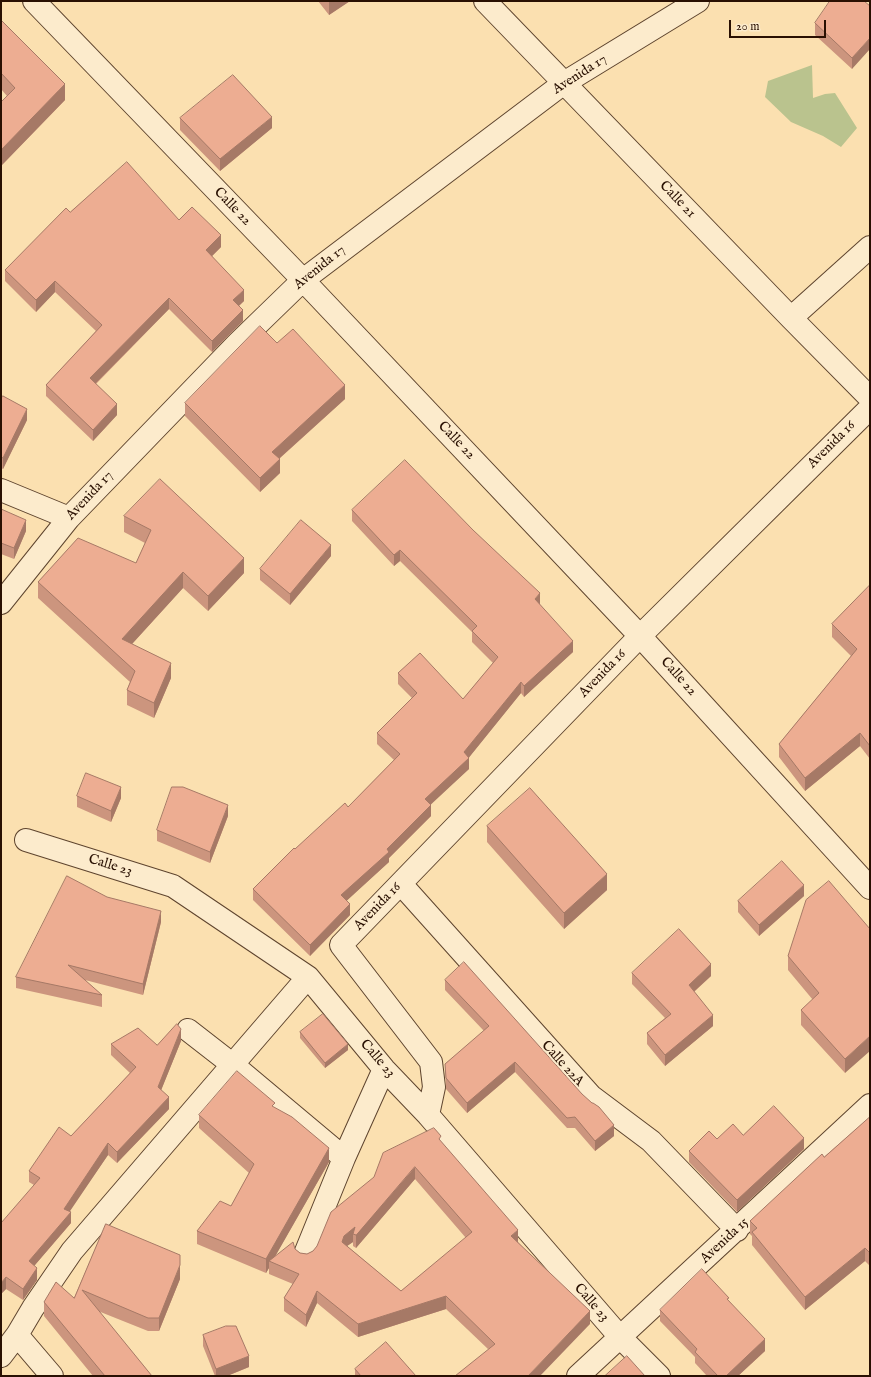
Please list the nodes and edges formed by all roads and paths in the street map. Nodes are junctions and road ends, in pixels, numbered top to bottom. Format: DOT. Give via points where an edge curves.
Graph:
graph roads {
  1 [pos="34,1"];
  2 [pos="485,1"];
  3 [pos="698,1"];
  4 [pos="564,83"];
  5 [pos="870,247"];
  6 [pos="303,280"];
  7 [pos="792,318"];
  8 [pos="870,398"];
  9 [pos="870,408"];
  10 [pos="1,490"];
  11 [pos="69,518"];
  12 [pos="1,603"];
  13 [pos="640,636"];
  14 [pos="26,840"];
  15 [pos="401,884"];
  16 [pos="870,888"];
  17 [pos="308,977"];
  18 [pos="188,1030"];
  19 [pos="233,1066"];
  20 [pos="384,1069"];
  21 [pos="870,1105"];
  22 [pos="428,1115"];
  23 [pos="344,1158"];
  24 [pos="737,1230"];
  25 [pos="306,1254"];
  26 [pos="17,1335"];
  27 [pos="620,1337"];
  28 [pos="1,1356"];
  29 [pos="52,1376"];
  30 [pos="578,1376"];
  31 [pos="659,1376"];
  1 -- 6 [label="street, Calle 22"];
  2 -- 4 [label="street, Calle 21"];
  3 -- 4 [label="street, Avenida 17"];
  4 -- 6 [label="street, Avenida 17"];
  4 -- 7 [label="street, Calle 21"];
  5 -- 7 [label="street"];
  6 -- 11 [label="street, Avenida 17" via="237,344"];
  6 -- 13 [label="street, Calle 22"];
  7 -- 8 [label="street, Calle 21"];
  9 -- 13 [label="street, Avenida 16"];
  10 -- 11 [label="street"];
  11 -- 12 [label="street, Avenida 17"];
  13 -- 15 [label="street, Avenida 16"];
  13 -- 16 [label="street, Calle 22"];
  14 -- 17 [label="street, Calle 23" via="173,886"];
  15 -- 22 [label="street, Avenida 16" via="341,945 431,1062 434,1087"];
  15 -- 24 [label="street, Calle 22A" via="591,1096 651,1141"];
  17 -- 19 [label="street"];
  17 -- 20 [label="street, Calle 23"];
  18 -- 19 [label="street"];
  19 -- 23 [label="street"];
  19 -- 26 [label="street" via="72,1251"];
  20 -- 22 [label="street, Calle 23"];
  20 -- 23 [label="street"];
  21 -- 24 [label="street, Avenida 15"];
  22 -- 27 [label="street, Calle 23"];
  23 -- 25 [label="street"];
  24 -- 27 [label="street, Avenida 15"];
  26 -- 28 [label="street"];
  26 -- 29 [label="street"];
  27 -- 30 [label="street, Avenida 15"];
  27 -- 31 [label="street, Calle 23"];
}
